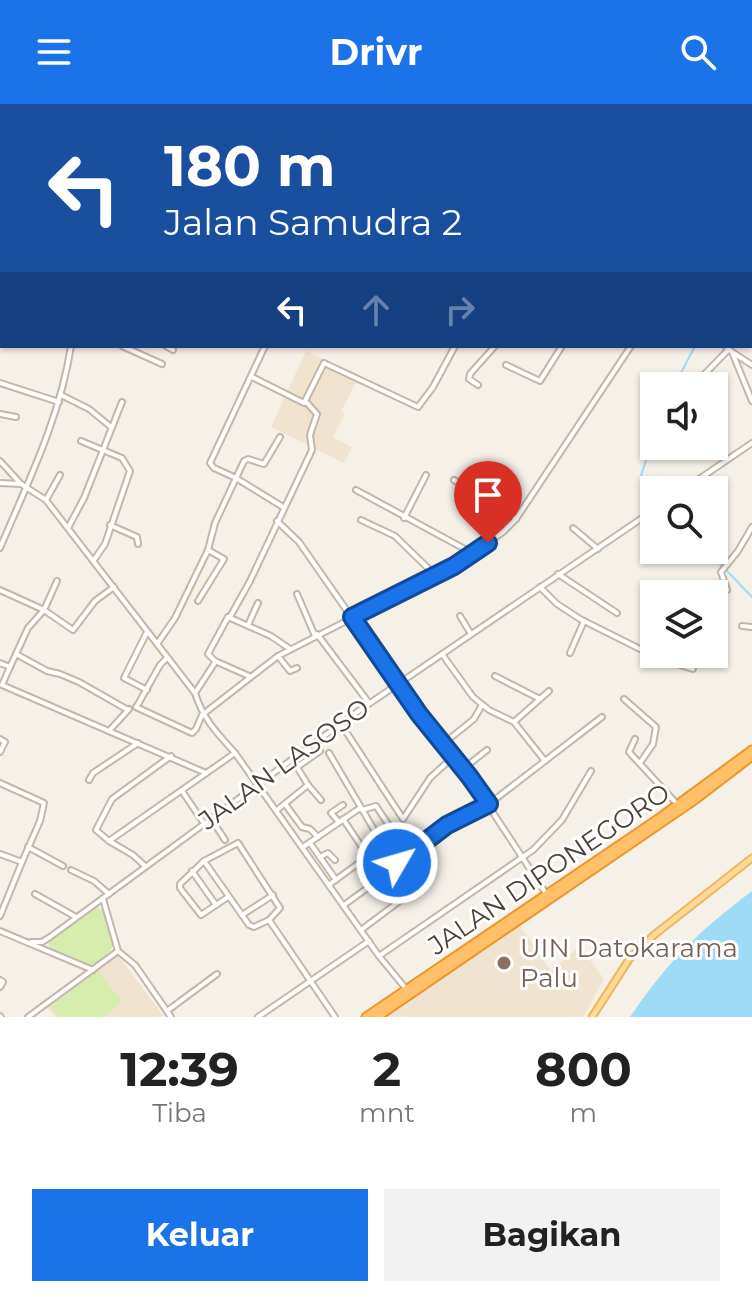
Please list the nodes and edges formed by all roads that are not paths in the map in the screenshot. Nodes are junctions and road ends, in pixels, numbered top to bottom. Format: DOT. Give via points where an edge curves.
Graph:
graph roads {
  1 [pos="71,348"];
  2 [pos="126,348"];
  3 [pos="139,348"];
  4 [pos="170,348"];
  5 [pos="264,348"];
  6 [pos="454,348"];
  7 [pos="493,348"];
  8 [pos="561,348"];
  9 [pos="630,348"];
  10 [pos="729,349"];
  11 [pos="173,350"];
  12 [pos="137,353"];
  13 [pos="162,364"];
  14 [pos="750,364"];
  15 [pos="506,365"];
  16 [pos="738,370"];
  17 [pos="707,372"];
  18 [pos="252,377"];
  19 [pos="0,383"];
  20 [pos="478,385"];
  21 [pos="61,395"];
  22 [pos="752,401"];
  23 [pos="59,402"];
  24 [pos="122,402"];
  25 [pos="307,403"];
  26 [pos="0,414"];
  27 [pos="16,417"];
  28 [pos="111,427"];
  29 [pos="280,437"];
  30 [pos="81,441"];
  31 [pos="752,443"];
  32 [pos="102,449"];
  33 [pos="0,461"];
  34 [pos="60,475"];
  35 [pos="426,475"];
  36 [pos="704,476"];
  37 [pos="236,478"];
  38 [pos="454,480"];
  39 [pos="0,483"];
  40 [pos="24,485"];
  41 [pos="356,490"];
  42 [pos="46,500"];
  43 [pos="283,507"];
  44 [pos="404,518"];
  45 [pos="516,519"];
  46 [pos="361,520"];
  47 [pos="640,520"];
  48 [pos="277,521"];
  49 [pos="110,525"];
  50 [pos="752,527"];
  51 [pos="68,528"];
  52 [pos="573,528"];
  53 [pos="138,544"];
  54 [pos="0,548"];
  55 [pos="598,549"];
  56 [pos="208,550"];
  57 [pos="474,554"];
  58 [pos="94,560"];
  59 [pos="558,574"];
  60 [pos="436,576"];
  61 [pos="722,580"];
  62 [pos="57,581"];
  63 [pos="114,587"];
  64 [pos="540,587"];
  65 [pos="0,590"];
  66 [pos="297,594"];
  67 [pos="198,601"];
  68 [pos="258,603"];
  69 [pos="44,610"];
  70 [pos="617,613"];
  71 [pos="460,616"];
  72 [pos="230,617"];
  73 [pos="352,617"];
  74 [pos="584,621"];
  75 [pos="248,625"];
  76 [pos="742,626"];
  77 [pos="752,627"];
  78 [pos="147,632"];
  79 [pos="471,634"];
  80 [pos="316,635"];
  81 [pos="157,644"];
  82 [pos="290,649"];
  83 [pos="570,653"];
  84 [pos="16,654"];
  85 [pos="442,654"];
  86 [pos="278,656"];
  87 [pos="167,658"];
  88 [pos="215,661"];
  89 [pos="0,663"];
  90 [pos="10,667"];
  91 [pos="297,668"];
  92 [pos="693,669"];
  93 [pos="249,676"];
  94 [pos="495,676"];
  95 [pos="398,684"];
  96 [pos="1,687"];
  97 [pos="147,690"];
  98 [pos="549,691"];
  99 [pos="195,693"];
  100 [pos="540,699"];
  101 [pos="624,699"];
  102 [pos="369,703"];
  103 [pos="482,705"];
  104 [pos="136,707"];
  105 [pos="128,710"];
  106 [pos="202,715"];
  107 [pos="602,717"];
  108 [pos="514,722"];
  109 [pos="341,724"];
  110 [pos="109,731"];
  111 [pos="635,739"];
  112 [pos="2,740"];
  113 [pos="138,743"];
  114 [pos="443,744"];
  115 [pos="487,750"];
  116 [pos="320,751"];
  117 [pos="0,752"];
  118 [pos="235,753"];
  119 [pos="329,753"];
  120 [pos="752,753"];
  121 [pos="171,756"];
  122 [pos="453,757"];
  123 [pos="545,761"];
  124 [pos="640,763"];
  125 [pos="463,769"];
  126 [pos="591,771"];
  127 [pos="206,773"];
  128 [pos="89,780"];
  129 [pos="0,783"];
  130 [pos="258,784"];
  131 [pos="308,785"];
  132 [pos="182,791"];
  133 [pos="321,800"];
  134 [pos="285,804"];
  135 [pos="489,804"];
  136 [pos="343,805"];
  137 [pos="678,805"];
  138 [pos="362,809"];
  139 [pos="277,810"];
  140 [pos="210,817"];
  141 [pos="341,820"];
  142 [pos="203,822"];
  143 [pos="318,837"];
  144 [pos="225,840"];
  145 [pos="109,841"];
  146 [pos="310,843"];
  147 [pos="383,845"];
  148 [pos="28,847"];
  149 [pos="303,847"];
  150 [pos="0,854"];
  151 [pos="523,855"];
  152 [pos="368,856"];
  153 [pos="320,857"];
  154 [pos="752,858"];
  155 [pos="335,860"];
  156 [pos="204,861"];
  157 [pos="22,862"];
  158 [pos="63,866"];
  159 [pos="145,866"];
  160 [pos="71,870"];
  161 [pos="192,871"];
  162 [pos="384,876"];
  163 [pos="336,880"];
  164 [pos="330,884"];
  165 [pos="35,894"];
  166 [pos="109,894"];
  167 [pos="273,895"];
  168 [pos="547,895"];
  169 [pos="228,897"];
  170 [pos="103,899"];
  171 [pos="216,905"];
  172 [pos="344,905"];
  173 [pos="242,915"];
  174 [pos="0,916"];
  175 [pos="76,917"];
  176 [pos="269,920"];
  177 [pos="361,930"];
  178 [pos="0,931"];
  179 [pos="369,941"];
  180 [pos="31,942"];
  181 [pos="118,951"];
  182 [pos="379,956"];
  183 [pos="93,970"];
  184 [pos="217,974"];
  185 [pos="0,980"];
  186 [pos="310,981"];
  187 [pos="0,987"];
  188 [pos="407,990"];
  189 [pos="389,1005"];
  190 [pos="167,1011"];
  191 [pos="28,1017"];
  192 [pos="171,1017"];
  193 [pos="258,1017"];
  194 [pos="335,1017"];
  195 [pos="366,1017"];
  196 [pos="377,1017"];
  197 [pos="592,1017"];
  1 -- 21 [label="street"];
  2 -- 12 [label="street"];
  3 -- 12 [label="street"];
  4 -- 11 [label="street"];
  5 -- 18 [label="street"];
  6 -- 25 [label="street" via="418,407 324,363"];
  7 -- 20 [label="street" via="470,374"];
  8 -- 15 [label="street" via="540,381"];
  9 -- 45 [label="street"];
  10 -- 14 [label="street"];
  10 -- 16 [label="street"];
  10 -- 17 [label="street"];
  12 -- 13 [label="street"];
  14 -- 16 [label="street"];
  16 -- 22 [label="street"];
  18 -- 25 [label="street"];
  18 -- 37 [label="street" via="210,461"];
  19 -- 23 [label="street"];
  21 -- 23 [label="street"];
  21 -- 28 [label="street"];
  23 -- 40 [label="street"];
  24 -- 28 [label="street"];
  25 -- 43 [label="street" via="317,414 310,435 313,447"];
  26 -- 27 [label="street"];
  28 -- 32 [label="street"];
  29 -- 37 [label="street" via="266,462 248,459"];
  30 -- 32 [label="street"];
  31 -- 36 [label="street"];
  32 -- 49 [label="street" via="125,460 130,471"];
  32 -- 51 [label="street"];
  33 -- 40 [label="street"];
  34 -- 42 [label="street"];
  35 -- 44 [label="street"];
  37 -- 43 [label="street"];
  37 -- 56 [label="street"];
  38 -- 45 [label="street"];
  39 -- 40 [label="street"];
  40 -- 42 [label="street"];
  40 -- 54 [label="street"];
  41 -- 44 [label="street"];
  42 -- 51 [label="street"];
  43 -- 48 [label="street"];
  44 -- 57 [label="street"];
  45 -- 57 [label="street"];
  46 -- 60 [label="street" via="395,536"];
  47 -- 55 [label="street, JALAN LASOSO"];
  48 -- 72 [label="street"];
  48 -- 73 [label="street" via="299,542"];
  49 -- 53 [label="street" via="137,537"];
  49 -- 58 [label="street"];
  50 -- 61 [label="street" via="724,566"];
  51 -- 58 [label="street"];
  52 -- 55 [label="street"];
  55 -- 59 [label="street, JALAN LASOSO"];
  56 -- 67 [label="street" via="224,559"];
  56 -- 81 [label="street"];
  57 -- 60 [label="street"];
  58 -- 63 [label="street"];
  59 -- 64 [label="street, JALAN LASOSO"];
  59 -- 70 [label="street"];
  60 -- 73 [label="street"];
  62 -- 69 [label="street"];
  63 -- 69 [label="street" via="95,601 73,630"];
  63 -- 78 [label="street"];
  64 -- 74 [label="street"];
  64 -- 79 [label="street, JALAN LASOSO"];
  65 -- 69 [label="street"];
  66 -- 80 [label="street"];
  68 -- 75 [label="street"];
  69 -- 84 [label="street"];
  71 -- 79 [label="street"];
  72 -- 75 [label="street"];
  72 -- 88 [label="street" via="208,654"];
  73 -- 80 [label="street"];
  73 -- 95 [label="street"];
  74 -- 83 [label="street"];
  74 -- 92 [label="street" via="658,658"];
  75 -- 82 [label="street"];
  76 -- 77 [label="street"];
  78 -- 81 [label="street"];
  78 -- 97 [label="street" via="124,678"];
  79 -- 85 [label="street, JALAN LASOSO"];
  80 -- 82 [label="street"];
  80 -- 102 [label="street"];
  81 -- 87 [label="street"];
  82 -- 86 [label="street"];
  84 -- 90 [label="street"];
  84 -- 105 [label="street"];
  85 -- 95 [label="street, JALAN LASOSO"];
  85 -- 103 [label="street"];
  86 -- 91 [label="street" via="290,671"];
  86 -- 93 [label="street"];
  87 -- 97 [label="street"];
  87 -- 99 [label="street"];
  88 -- 93 [label="street"];
  88 -- 99 [label="street"];
  89 -- 90 [label="street"];
  90 -- 96 [label="street"];
  93 -- 106 [label="street"];
  94 -- 100 [label="street"];
  95 -- 102 [label="street, JALAN LASOSO"];
  95 -- 114 [label="street"];
  96 -- 110 [label="street"];
  97 -- 104 [label="street"];
  98 -- 100 [label="street"];
  99 -- 106 [label="street"];
  100 -- 108 [label="street"];
  101 -- 124 [label="street" via="656,727 653,744"];
  102 -- 109 [label="street, JALAN LASOSO"];
  103 -- 108 [label="street"];
  103 -- 114 [label="street" via="474,719"];
  104 -- 105 [label="street"];
  104 -- 106 [label="street" via="192,733"];
  105 -- 110 [label="street"];
  106 -- 118 [label="street"];
  107 -- 123 [label="street"];
  108 -- 123 [label="street"];
  109 -- 122 [label="street" via="403,819 430,777"];
  109 -- 130 [label="street, JALAN LASOSO"];
  110 -- 113 [label="street"];
  111 -- 124 [label="street" via="629,752"];
  112 -- 117 [label="street"];
  113 -- 121 [label="street"];
  113 -- 128 [label="street"];
  114 -- 122 [label="street"];
  115 -- 125 [label="street"];
  116 -- 131 [label="street" via="297,767"];
  118 -- 127 [label="street"];
  118 -- 130 [label="street"];
  119 -- 138 [label="street"];
  120 -- 137 [label="highway, JALAN DIPONEGORO"];
  120 -- 189 [label="highway, JALAN DIPONEGORO" via="696,799"];
  121 -- 127 [label="street"];
  121 -- 145 [label="street" via="112,799 96,830"];
  122 -- 125 [label="street"];
  123 -- 135 [label="street"];
  124 -- 137 [label="street"];
  125 -- 135 [label="street"];
  126 -- 151 [label="street" via="554,829"];
  127 -- 132 [label="street"];
  129 -- 148 [label="street" via="44,802"];
  130 -- 139 [label="street"];
  130 -- 140 [label="street, JALAN LASOSO"];
  131 -- 133 [label="street"];
  131 -- 134 [label="street"];
  132 -- 142 [label="street"];
  132 -- 145 [label="street"];
  134 -- 139 [label="street"];
  134 -- 143 [label="street" via="302,827"];
  135 -- 151 [label="street"];
  135 -- 177 [label="street" via="447,825 398,860 401,900"];
  136 -- 141 [label="street" via="331,813"];
  137 -- 168 [label="highway, JALAN DIPONEGORO"];
  138 -- 141 [label="street"];
  138 -- 147 [label="street"];
  138 -- 147 [label="street" via="376,806 396,833"];
  139 -- 149 [label="street"];
  140 -- 142 [label="street, JALAN LASOSO"];
  140 -- 144 [label="street"];
  141 -- 143 [label="street"];
  141 -- 152 [label="street"];
  142 -- 159 [label="street, JALAN LASOSO"];
  143 -- 146 [label="street"];
  145 -- 159 [label="street"];
  146 -- 149 [label="street"];
  146 -- 153 [label="street"];
  147 -- 152 [label="street"];
  148 -- 157 [label="street"];
  148 -- 158 [label="street"];
  149 -- 164 [label="street"];
  150 -- 157 [label="street"];
  151 -- 168 [label="street"];
  151 -- 182 [label="street"];
  152 -- 163 [label="street"];
  153 -- 155 [label="street" via="328,853"];
  153 -- 163 [label="street"];
  154 -- 197 [label="main road" via="630,958"];
  156 -- 161 [label="street"];
  156 -- 167 [label="street" via="238,843"];
  156 -- 169 [label="street"];
  157 -- 174 [label="street"];
  159 -- 166 [label="street, JALAN LASOSO"];
  160 -- 166 [label="street"];
  161 -- 171 [label="street"];
  161 -- 171 [label="street" via="180,888 199,914"];
  162 -- 172 [label="street"];
  163 -- 164 [label="street"];
  164 -- 172 [label="street"];
  165 -- 175 [label="street"];
  166 -- 170 [label="street, JALAN LASOSO"];
  167 -- 173 [label="street"];
  167 -- 176 [label="street" via="280,908"];
  168 -- 188 [label="highway, JALAN DIPONEGORO"];
  169 -- 171 [label="street"];
  169 -- 173 [label="street"];
  170 -- 175 [label="street, JALAN LASOSO"];
  170 -- 181 [label="street"];
  172 -- 177 [label="street"];
  173 -- 176 [label="street" via="252,927"];
  175 -- 180 [label="street, JALAN LASOSO" via="42,942"];
  176 -- 186 [label="street"];
  177 -- 179 [label="street"];
  178 -- 180 [label="street"];
  179 -- 182 [label="street"];
  179 -- 186 [label="street"];
  180 -- 183 [label="street"];
  181 -- 183 [label="street"];
  181 -- 190 [label="street" via="135,965"];
  182 -- 188 [label="street"];
  183 -- 191 [label="street"];
  184 -- 190 [label="street"];
  185 -- 187 [label="street"];
  186 -- 193 [label="street"];
  186 -- 194 [label="street"];
  188 -- 189 [label="highway, JALAN DIPONEGORO"];
  189 -- 195 [label="highway, JALAN DIPONEGORO"];
  189 -- 196 [label="highway, JALAN DIPONEGORO"];
  190 -- 192 [label="street"];
}
